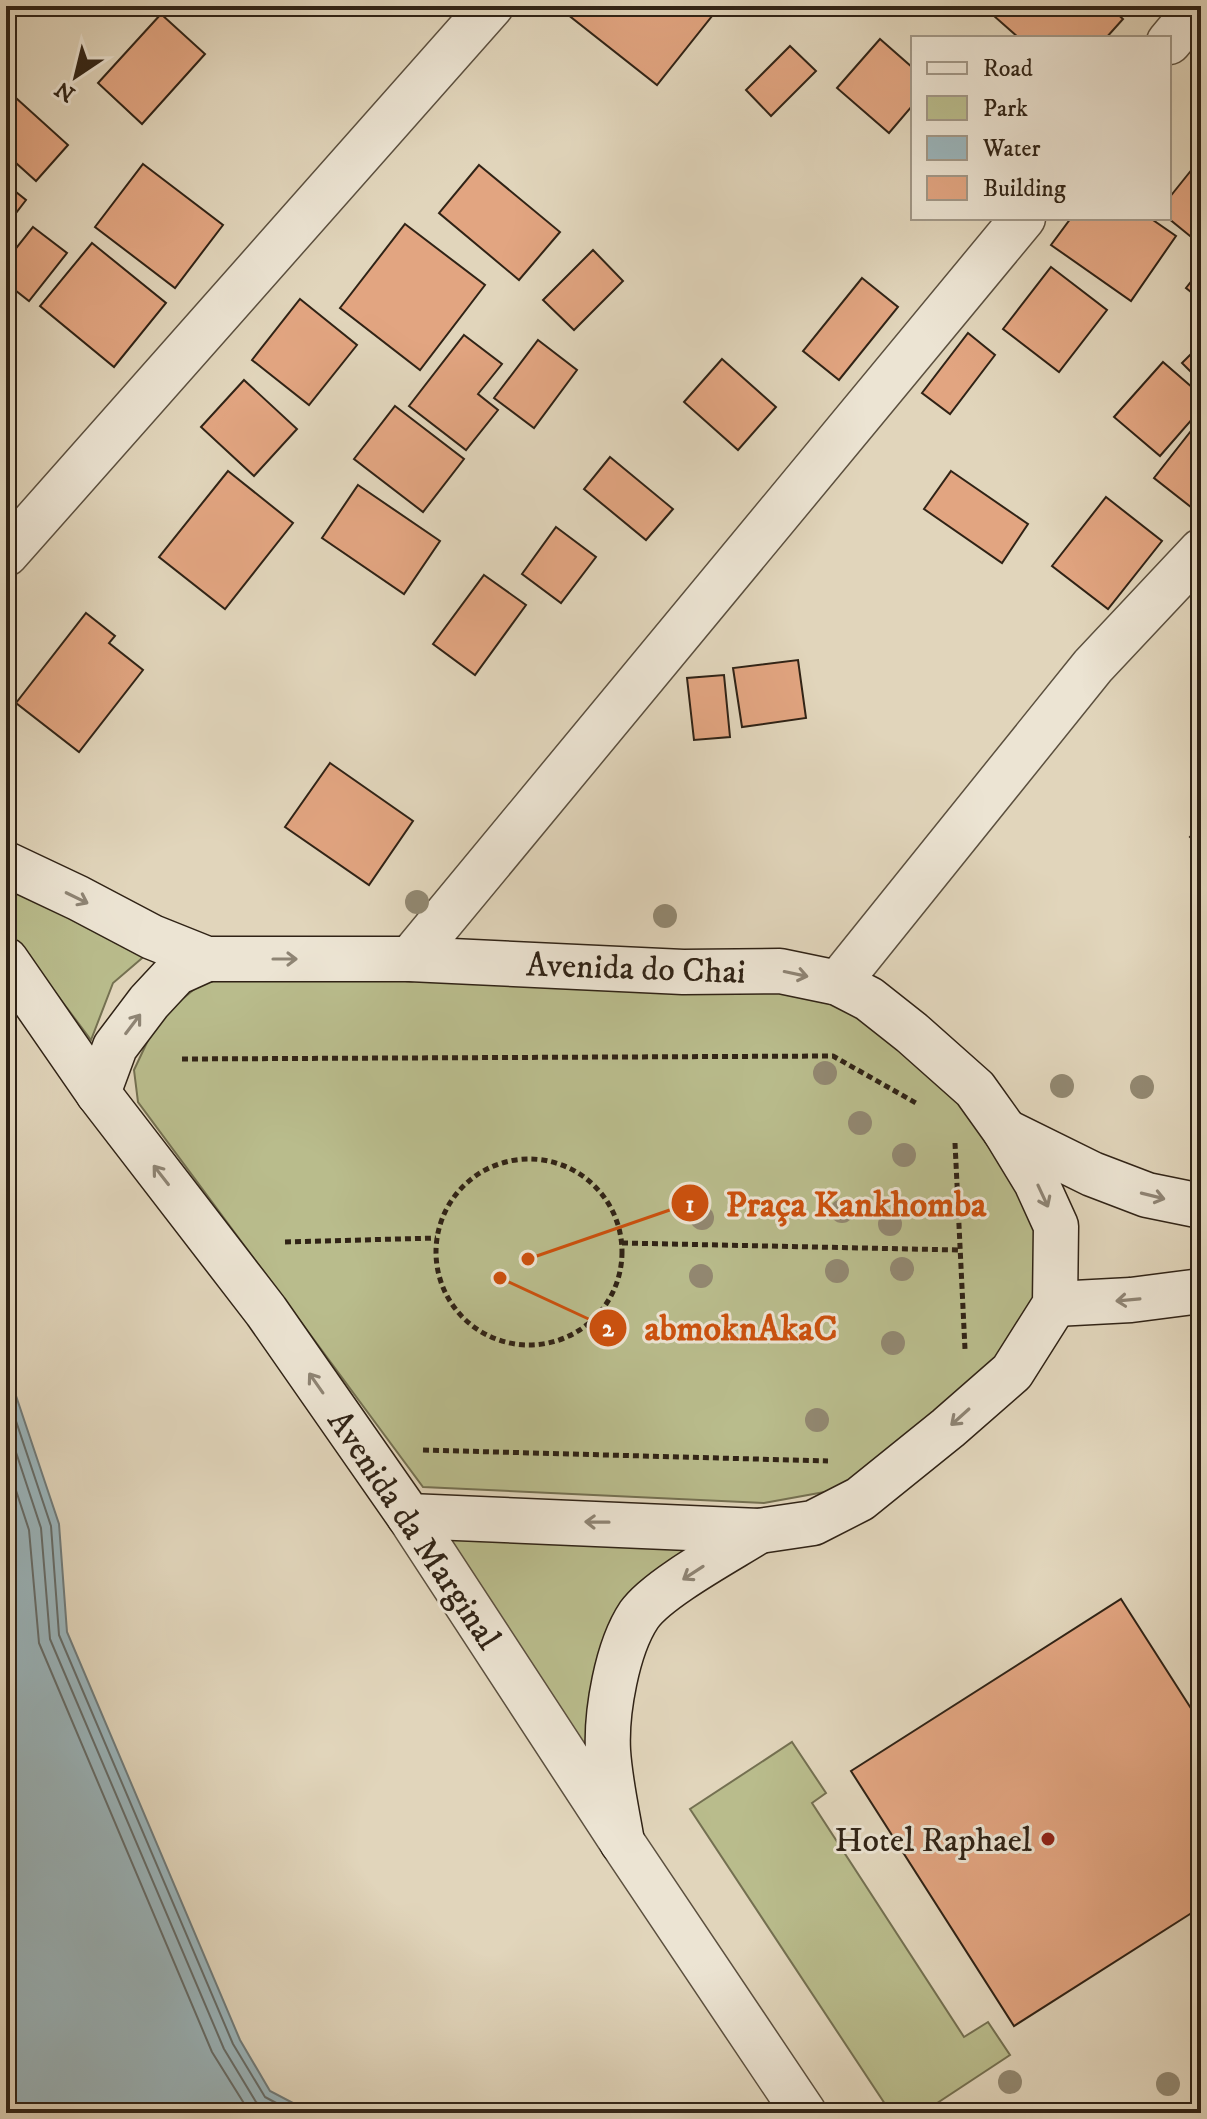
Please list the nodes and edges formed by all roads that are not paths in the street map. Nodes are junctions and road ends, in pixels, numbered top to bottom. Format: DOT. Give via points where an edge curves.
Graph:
graph roads {
  1 [pos="491,6"];
  2 [pos="1199,6"];
  3 [pos="1171,40"];
  4 [pos="1021,220"];
  5 [pos="1201,551"];
  6 [pos="6,554"];
  7 [pos="6,864"];
  8 [pos="207,959"];
  9 [pos="410,959"];
  10 [pos="6,960"];
  11 [pos="838,983"];
  12 [pos="98,1093"];
  13 [pos="1005,1131"];
  14 [pos="1201,1206"];
  15 [pos="1201,1291"];
  16 [pos="1055,1304"];
  17 [pos="409,1516"];
  18 [pos="759,1531"];
  19 [pos="622,1842"];
  20 [pos="804,2113"];
  1 -- 6 [label="main road"];
  2 -- 3 [label="main road"];
  4 -- 9 [label="main road"];
  5 -- 11 [label="main road" via="1093,666"];
  7 -- 8 [label="main road, one-way"];
  8 -- 9 [label="main road, Avenida do Chai, one-way"];
  12 -- 8 [label="main road, one-way" via="115,1047 149,1002 176,973"];
  9 -- 11 [label="main road, Avenida do Chai, one-way" via="683,972 780,971"];
  10 -- 12 [label="main road, Avenida da Marginal"];
  11 -- 13 [label="main road, Avenida do Chai" via="869,999 975,1089"];
  17 -- 12 [label="main road, Avenida da Marginal, one-way" via="266,1311"];
  13 -- 14 [label="main road, Avenida do Chai, one-way" via="1092,1174 1147,1195"];
  13 -- 16 [label="main road, Avenida do Chai, one-way" via="1056,1226"];
  15 -- 16 [label="main road, one-way"];
  16 -- 18 [label="main road, one-way" via="1012,1372 860,1499 813,1523"];
  18 -- 17 [label="main road, one-way"];
  17 -- 19 [label="main road, Avenida da Marginal"];
  18 -- 19 [label="main road, one-way" via="660,1595 639,1615 622,1653 608,1750"];
  19 -- 20 [label="main road, Avenida da Marginal"];
}
